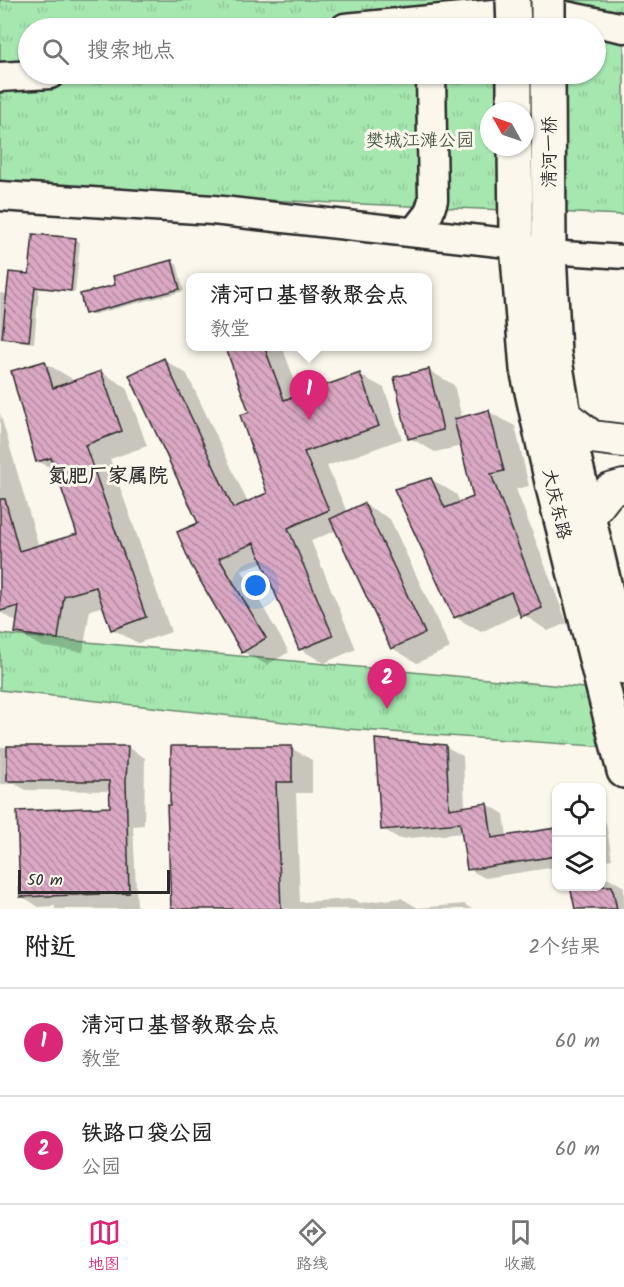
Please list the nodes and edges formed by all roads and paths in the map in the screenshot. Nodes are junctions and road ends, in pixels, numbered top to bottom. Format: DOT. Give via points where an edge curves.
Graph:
graph roads {
  1 [pos="513,0"];
  2 [pos="548,0"];
  3 [pos="462,18"];
  4 [pos="514,18"];
  5 [pos="548,18"];
  6 [pos="575,18"];
  7 [pos="606,24"];
  8 [pos="624,28"];
  9 [pos="18,76"];
  10 [pos="0,77"];
  11 [pos="431,84"];
  12 [pos="514,84"];
  13 [pos="549,84"];
  14 [pos="514,102"];
  15 [pos="515,156"];
  16 [pos="0,196"];
  17 [pos="433,200"];
  18 [pos="415,231"];
  19 [pos="459,236"];
  20 [pos="516,238"];
  21 [pos="550,241"];
  22 [pos="624,257"];
  23 [pos="564,414"];
  24 [pos="624,441"];
  25 [pos="624,486"];
  26 [pos="588,518"];
  27 [pos="624,667"];
  28 [pos="624,771"];
  1 -- 4 [label="main road, bridge"];
  2 -- 5 [label="main road, bridge"];
  3 -- 6 [label="street" via="536,10"];
  7 -- 8 [label="street"];
  9 -- 10 [label="street"];
  11 -- 17 [label="street"];
  12 -- 14 [label="main road, 清河一桥"];
  13 -- 21 [label="main road, 清河一桥"];
  15 -- 20 [label="main road, 清河一桥"];
  16 -- 18 [label="street" via="213,210"];
  17 -- 18 [label="street" via="429,213"];
  17 -- 19 [label="street" via="438,218"];
  18 -- 19 [label="street"];
  19 -- 20 [label="street"];
  20 -- 28 [label="main road, 大庆东路" via="527,369 555,498"];
  21 -- 22 [label="street"];
  21 -- 23 [label="main road, 大庆东路" via="554,354"];
  23 -- 24 [label="main road" via="592,438"];
  23 -- 26 [label="main road, 大庆东路"];
  25 -- 26 [label="main road" via="610,490"];
  26 -- 27 [label="main road, 大庆东路"];
}
